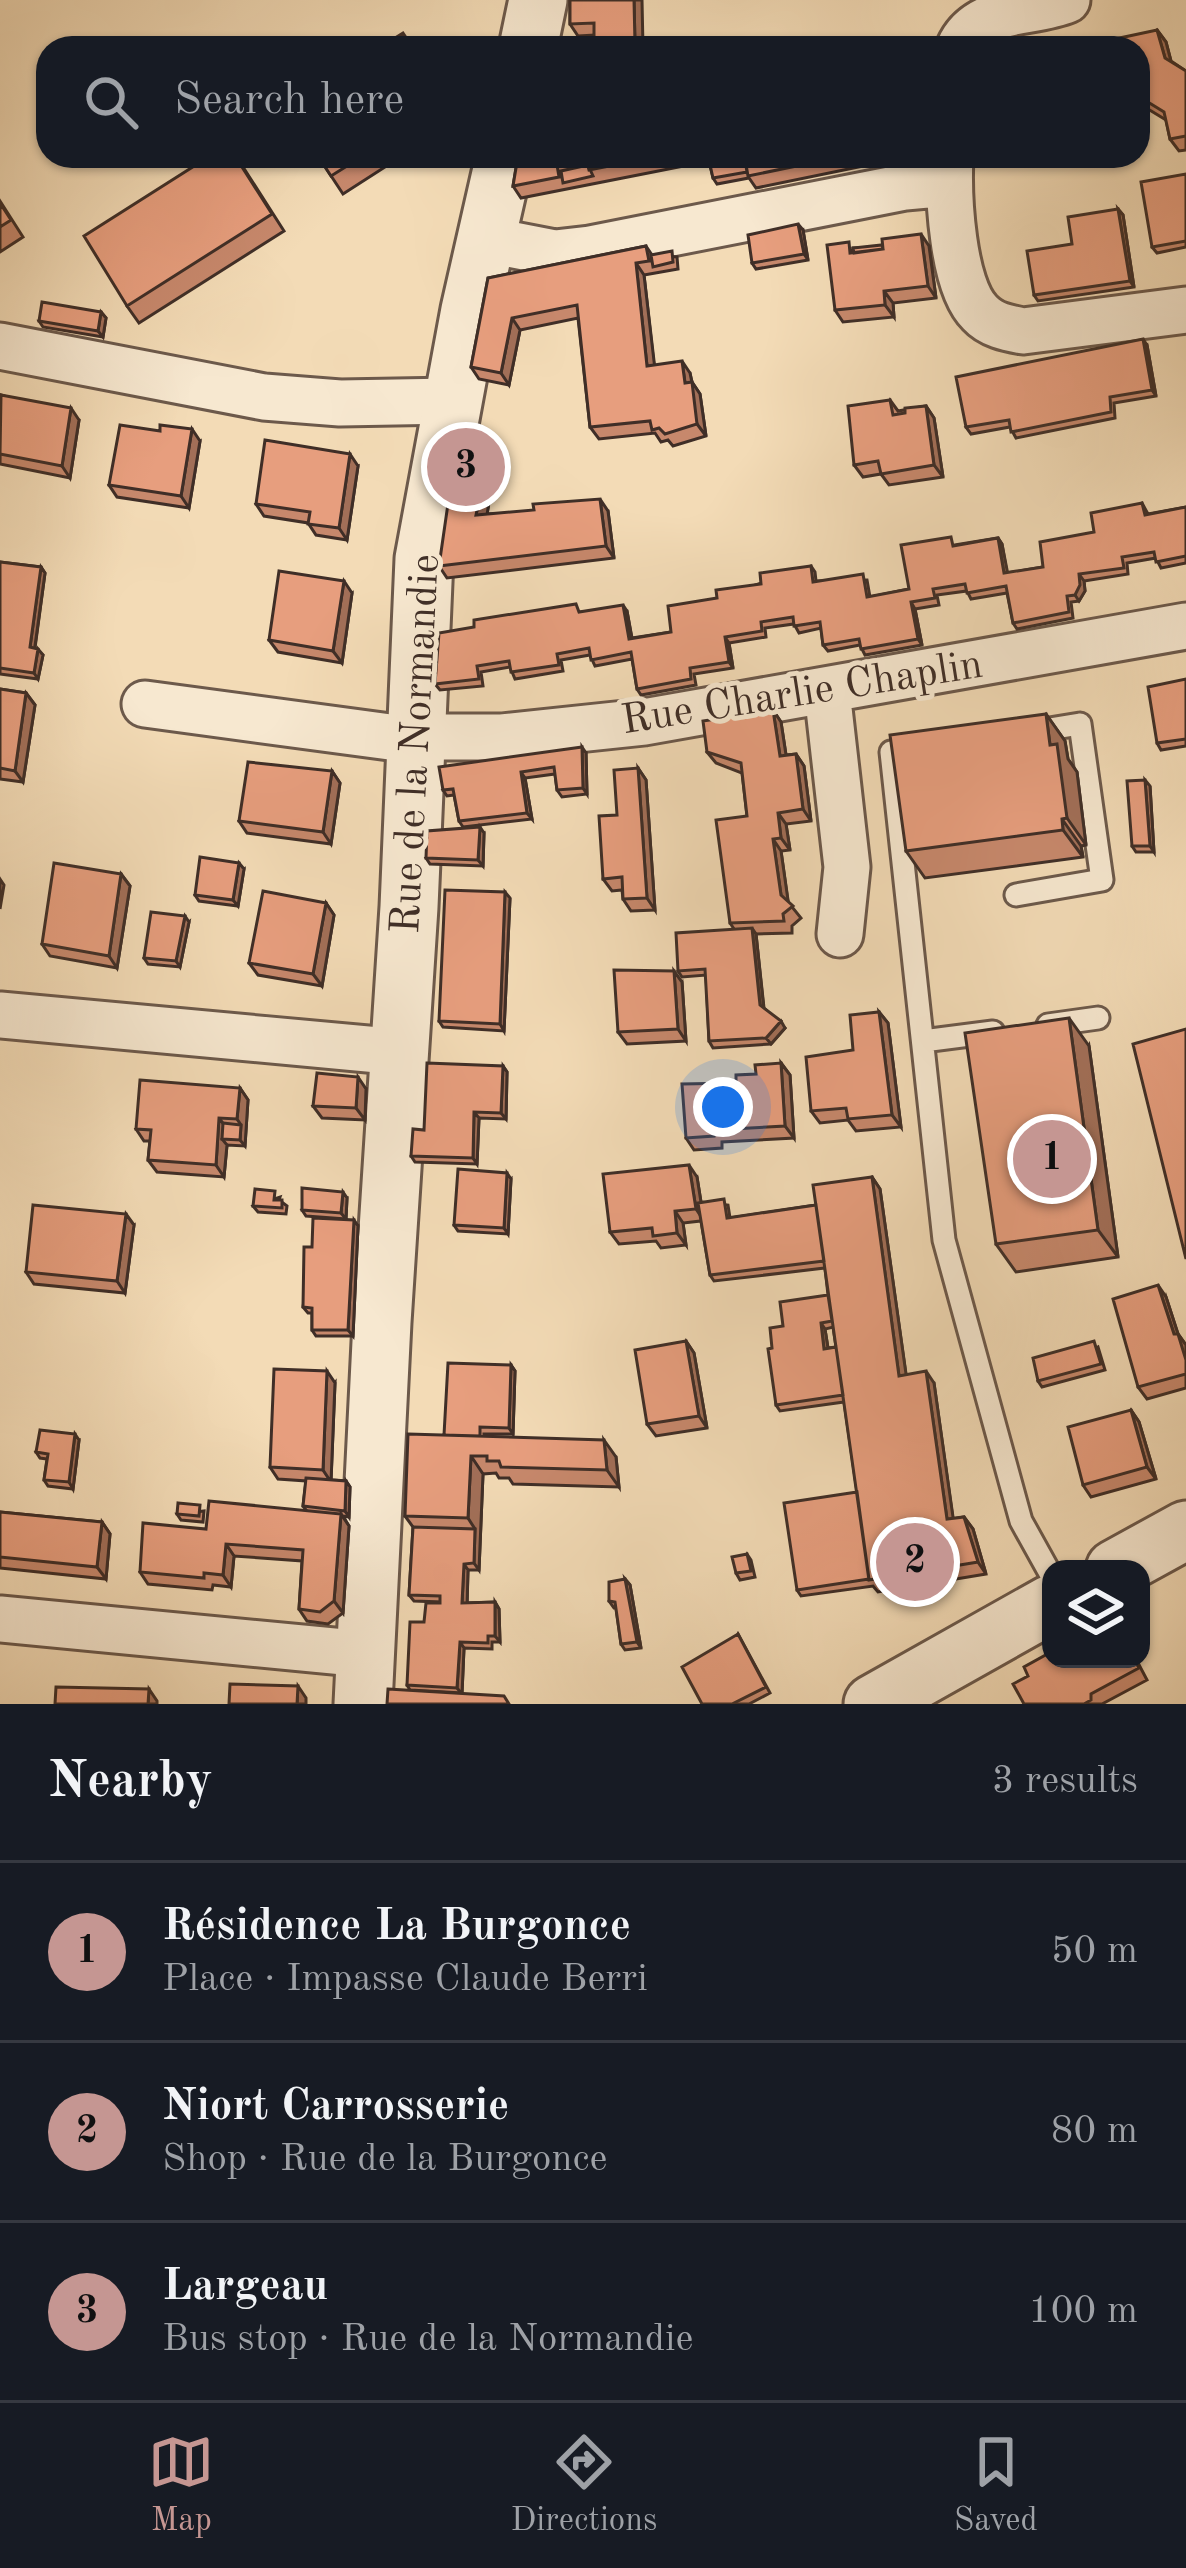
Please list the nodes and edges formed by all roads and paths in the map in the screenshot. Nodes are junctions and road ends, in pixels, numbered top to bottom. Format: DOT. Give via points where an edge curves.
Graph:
graph roads {
  1 [pos="538,0"];
  2 [pos="1067,0"];
  3 [pos="530,36"];
  4 [pos="967,36"];
  5 [pos="503,168"];
  6 [pos="950,169"];
  7 [pos="488,240"];
  8 [pos="1186,310"];
  9 [pos="0,346"];
  10 [pos="452,401"];
  11 [pos="1186,626"];
  12 [pos="827,692"];
  13 [pos="145,704"];
  14 [pos="1009,735"];
  15 [pos="415,738"];
  16 [pos="938,745"];
  17 [pos="1016,895"];
  18 [pos="840,934"];
  19 [pos="0,1015"];
  20 [pos="1099,1018"];
  21 [pos="922,1041"];
  22 [pos="400,1052"];
  23 [pos="1186,1531"];
  24 [pos="1043,1560"];
  25 [pos="1132,1560"];
  26 [pos="1042,1609"];
  27 [pos="0,1619"];
  28 [pos="364,1679"];
  29 [pos="873,1704"];
  1 -- 3 [label="street"];
  2 -- 4 [label="street" via="988,18"];
  5 -- 7 [label="street, Rue de la Normandie"];
  6 -- 7 [label="street" via="905,187 590,249 555,253"];
  6 -- 8 [label="street" via="962,281 983,317 1023,331"];
  7 -- 10 [label="street, Rue de la Normandie"];
  9 -- 10 [label="street" via="264,398"];
  10 -- 15 [label="street, Rue de la Normandie" via="424,559"];
  11 -- 12 [label="street, Rue Charlie Chaplin"];
  12 -- 15 [label="street, Rue Charlie Chaplin" via="644,722"];
  12 -- 18 [label="street" via="847,867"];
  13 -- 15 [label="street, Rue Charlie Chaplin"];
  14 -- 17 [label="lane" via="1080,724 1102,880"];
  15 -- 22 [label="street, Rue de la Normandie"];
  16 -- 21 [label="lane" via="891,752"];
  19 -- 22 [label="street"];
  20 -- 21 [label="lane"];
  21 -- 24 [label="lane" via="944,1240 1021,1521"];
  22 -- 28 [label="street, Rue de la Normandie"];
  23 -- 25 [label="street"];
  26 -- 29 [label="street"];
  27 -- 28 [label="street"];
}
